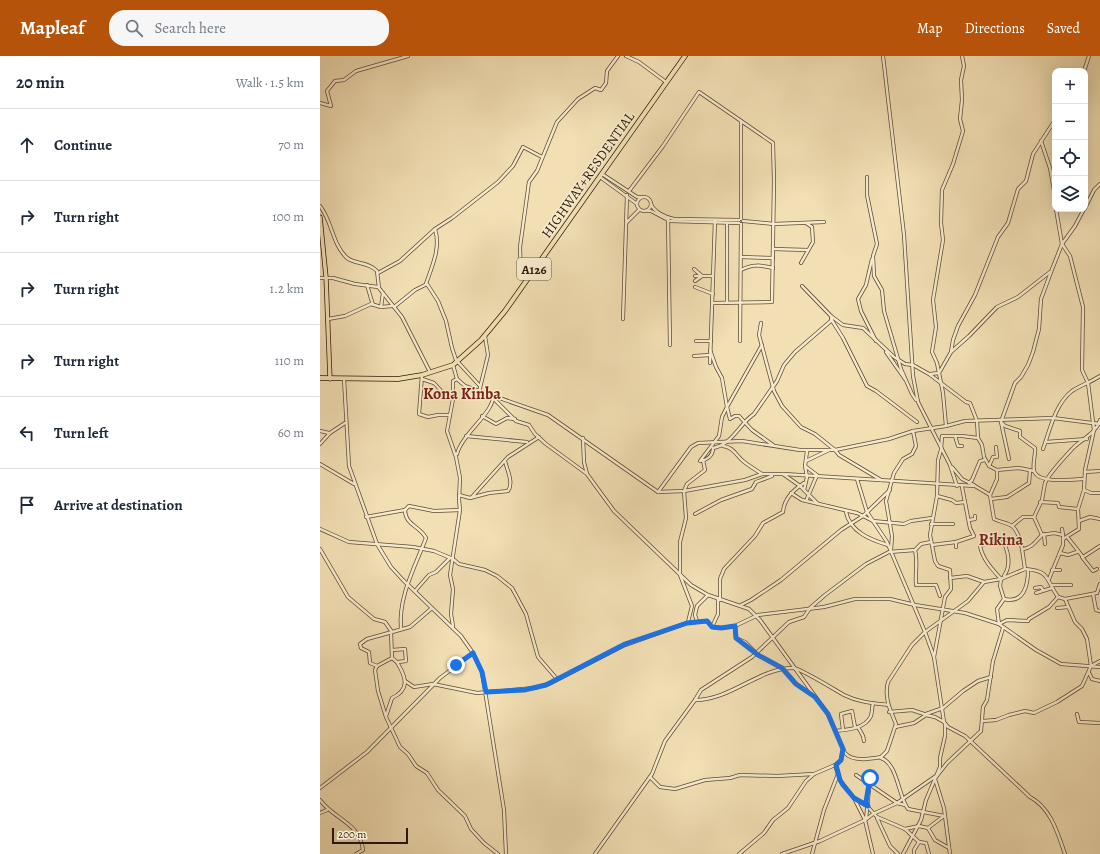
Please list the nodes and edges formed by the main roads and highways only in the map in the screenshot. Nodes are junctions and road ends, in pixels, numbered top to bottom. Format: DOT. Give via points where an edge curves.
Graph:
graph roads {
  1 [pos="685,56"];
  2 [pos="320,217"];
  3 [pos="320,378"];
  4 [pos="330,379"];
  1 -- 4 [label="highway, HIGHWAY+RESDENTIAL / A126" via="527,280 472,348 453,365 422,377"];
  2 -- 4 [label="main road" via="326,277"];
  3 -- 4 [label="highway"];
}
